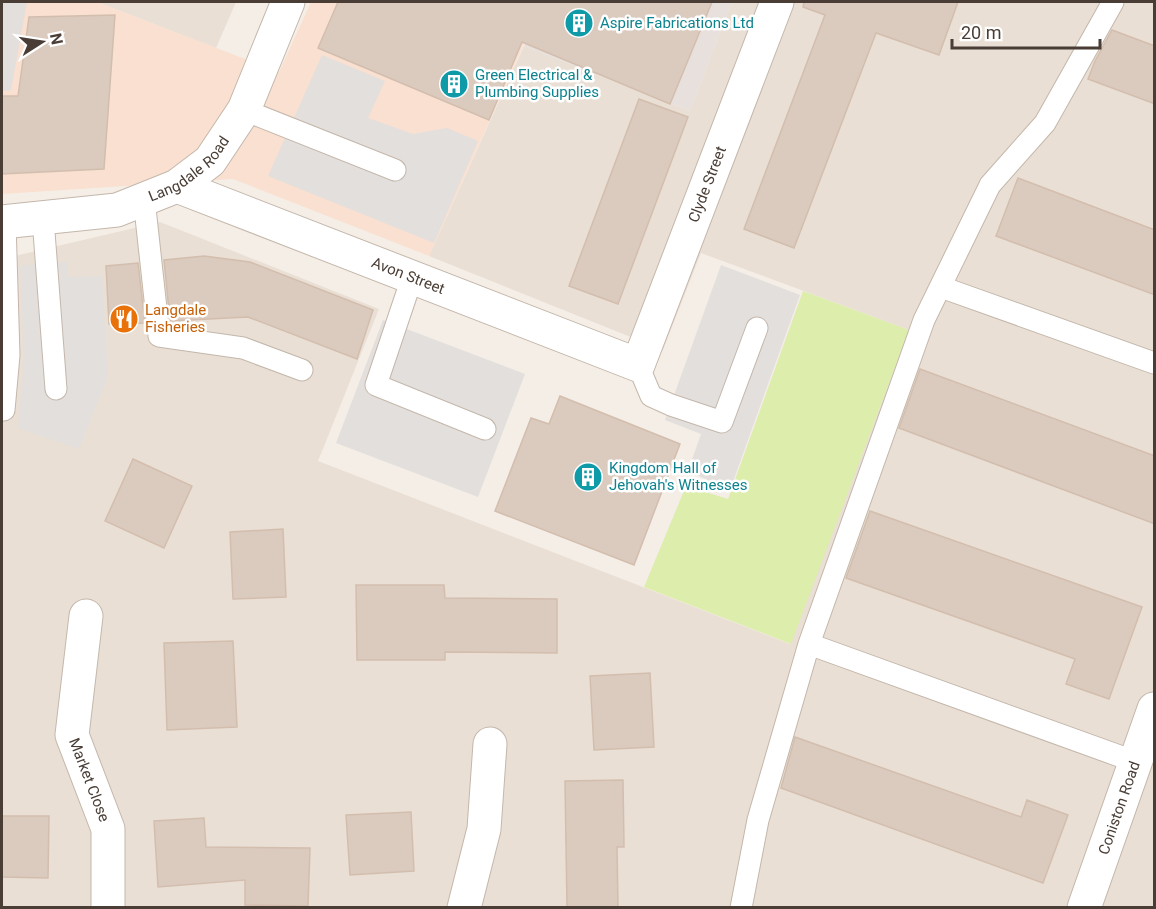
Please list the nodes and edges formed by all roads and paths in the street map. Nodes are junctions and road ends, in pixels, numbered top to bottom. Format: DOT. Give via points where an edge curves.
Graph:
graph roads {
  1 [pos="288,2"];
  2 [pos="777,2"];
  3 [pos="1113,2"];
  4 [pos="244,110"];
  5 [pos="395,170"];
  6 [pos="177,186"];
  7 [pos="144,199"];
  8 [pos="43,219"];
  9 [pos="3,222"];
  10 [pos="412,278"];
  11 [pos="941,287"];
  12 [pos="757,327"];
  13 [pos="1155,363"];
  14 [pos="638,366"];
  15 [pos="302,370"];
  16 [pos="56,389"];
  17 [pos="4,410"];
  18 [pos="485,429"];
  19 [pos="86,616"];
  20 [pos="809,644"];
  21 [pos="1155,709"];
  22 [pos="490,744"];
  23 [pos="1145,760"];
  24 [pos="108,908"];
  25 [pos="464,908"];
  26 [pos="741,908"];
  27 [pos="1084,908"];
  1 -- 4 [label="street, Langdale Road"];
  2 -- 14 [label="street, Clyde Street"];
  3 -- 11 [label="lane" via="1045,123 990,185"];
  4 -- 5 [label="lane"];
  4 -- 6 [label="street, Langdale Road" via="210,161"];
  6 -- 7 [label="street, Langdale Road"];
  6 -- 10 [label="street, Avon Street"];
  7 -- 8 [label="street, Langdale Road" via="117,210"];
  7 -- 15 [label="lane" via="159,336 243,348"];
  8 -- 9 [label="street, Langdale Road"];
  8 -- 16 [label="lane"];
  9 -- 17 [label="lane" via="9,355"];
  10 -- 14 [label="street, Avon Street"];
  10 -- 18 [label="lane" via="376,385"];
  11 -- 13 [label="lane"];
  11 -- 20 [label="lane" via="924,320"];
  12 -- 14 [label="lane" via="722,422 651,396"];
  19 -- 24 [label="street, Market Close" via="72,735 108,829"];
  20 -- 23 [label="lane"];
  20 -- 26 [label="lane" via="758,820"];
  21 -- 23 [label="street, Coniston Road"];
  22 -- 25 [label="street" via="484,829"];
  23 -- 27 [label="street, Coniston Road"];
}
